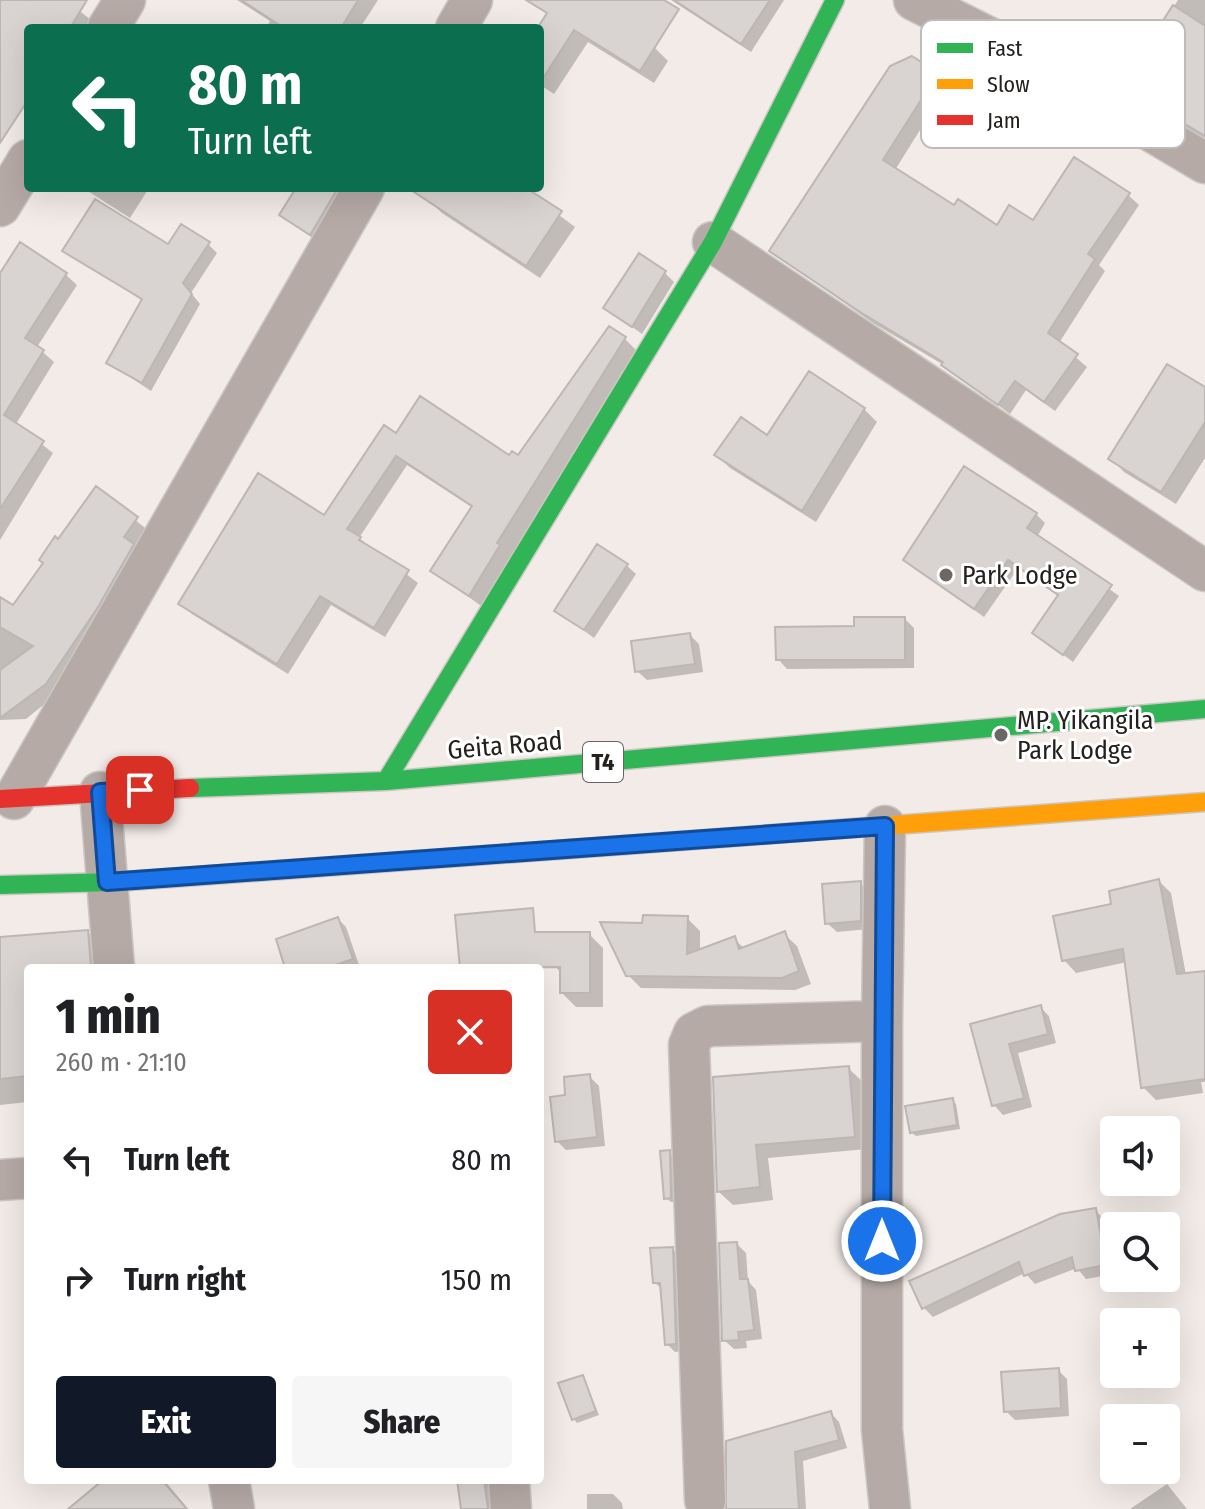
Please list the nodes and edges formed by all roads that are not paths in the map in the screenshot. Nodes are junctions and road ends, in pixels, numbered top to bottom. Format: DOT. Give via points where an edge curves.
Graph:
graph roads {
  1 [pos="125,0"];
  2 [pos="472,0"];
  3 [pos="835,0"];
  4 [pos="914,0"];
  5 [pos="954,20"];
  6 [pos="110,24"];
  7 [pos="458,24"];
  8 [pos="1180,148"];
  9 [pos="1205,163"];
  10 [pos="24,167"];
  11 [pos="362,192"];
  12 [pos="0,206"];
  13 [pos="713,242"];
  14 [pos="1205,571"];
  15 [pos="1205,709"];
  16 [pos="386,781"];
  17 [pos="100,792"];
  18 [pos="7,799"];
  19 [pos="1205,802"];
  20 [pos="885,826"];
  21 [pos="107,882"];
  22 [pos="0,885"];
  23 [pos="114,964"];
  24 [pos="882,1021"];
  25 [pos="24,1178"];
  26 [pos="0,1180"];
  27 [pos="230,1484"];
  28 [pos="509,1484"];
  29 [pos="705,1500"];
  30 [pos="234,1509"];
  31 [pos="511,1509"];
  32 [pos="890,1509"];
  1 -- 6 [label="street"];
  2 -- 7 [label="street"];
  3 -- 13 [label="main road"];
  4 -- 5 [label="street"];
  8 -- 9 [label="street"];
  10 -- 12 [label="street"];
  11 -- 18 [label="street"];
  13 -- 14 [label="street"];
  13 -- 16 [label="main road"];
  15 -- 16 [label="main road, Geita Road / T4"];
  16 -- 17 [label="main road, Geita Road / T4"];
  17 -- 18 [label="main road, Geita Road / T4"];
  17 -- 21 [label="street"];
  19 -- 20 [label="main road"];
  20 -- 21 [label="main road"];
  20 -- 24 [label="street"];
  21 -- 22 [label="main road"];
  21 -- 23 [label="street"];
  24 -- 29 [label="street" via="708,1026 694,1033 689,1045"];
  24 -- 32 [label="street" via="882,1430"];
  25 -- 26 [label="street"];
  27 -- 30 [label="street"];
  28 -- 31 [label="street"];
}
